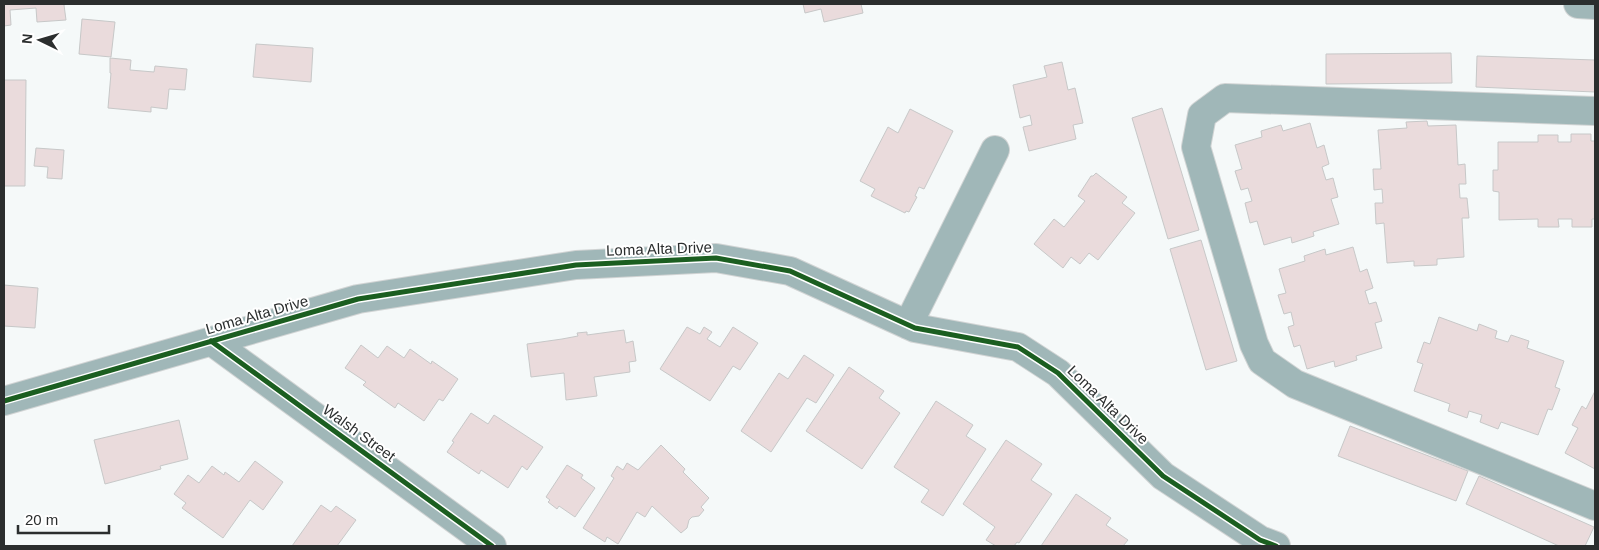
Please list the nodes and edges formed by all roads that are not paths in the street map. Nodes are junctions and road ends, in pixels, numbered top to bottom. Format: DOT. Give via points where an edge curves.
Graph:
graph roads {
  1 [pos="1578,4"];
  2 [pos="1595,5"];
  3 [pos="1595,111"];
  4 [pos="995,150"];
  5 [pos="908,324"];
  6 [pos="211,341"];
  7 [pos="4,401"];
  8 [pos="1595,506"];
  9 [pos="492,546"];
  10 [pos="1276,546"];
  1 -- 2 [label="street"];
  3 -- 8 [label="street" via="1225,98 1202,115 1196,147 1254,344 1262,361 1295,384"];
  4 -- 5 [label="street"];
  5 -- 6 [label="street, Loma Alta Drive" via="790,271 716,258 576,265 358,299"];
  5 -- 10 [label="street, Loma Alta Drive" via="915,328 1018,346 1058,373 1163,476 1260,540"];
  6 -- 7 [label="street, Loma Alta Drive"];
  6 -- 9 [label="street, Walsh Street"];
}
